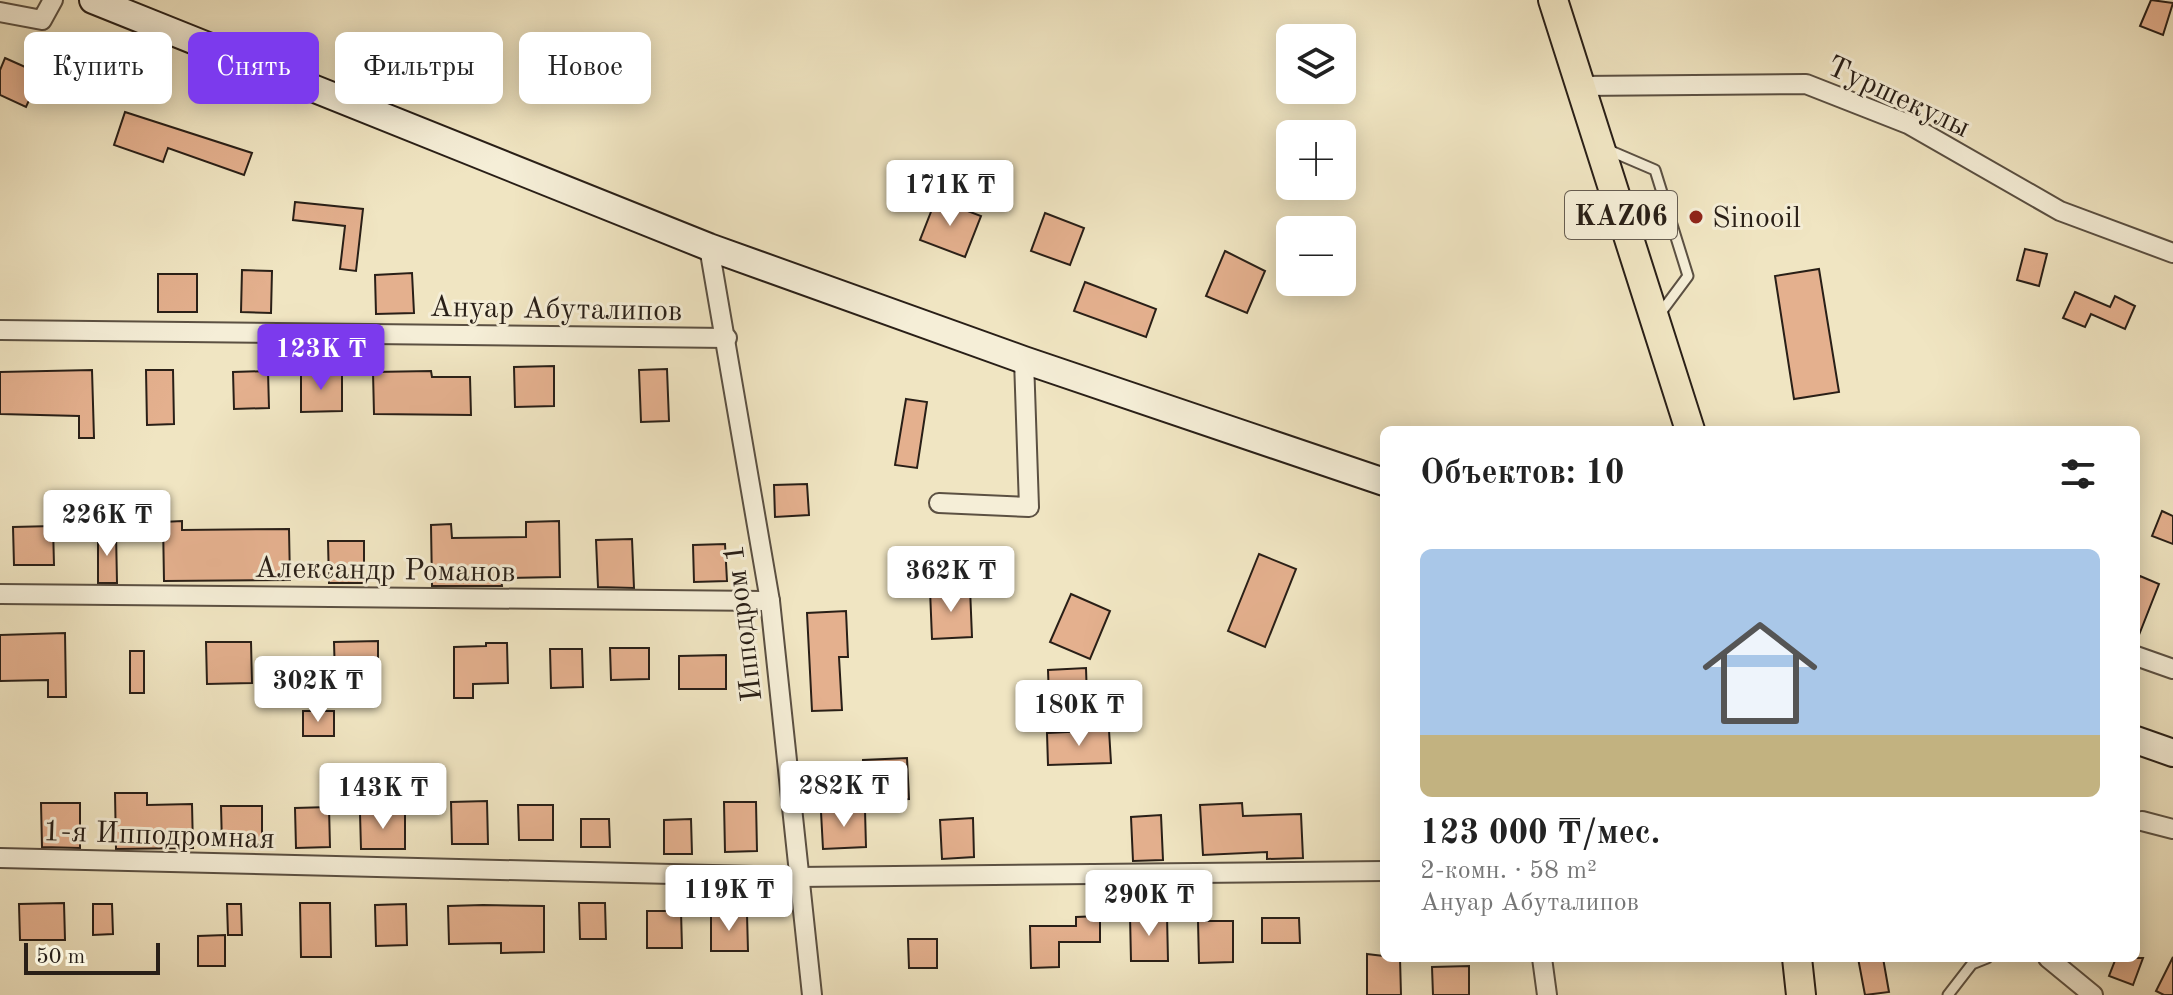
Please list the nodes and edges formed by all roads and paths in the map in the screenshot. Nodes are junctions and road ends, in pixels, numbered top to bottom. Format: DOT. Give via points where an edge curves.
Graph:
graph roads {
  1 [pos="53,0"];
  2 [pos="93,0"];
  3 [pos="1553,0"];
  4 [pos="0,12"];
  5 [pos="1580,86"];
  6 [pos="1599,146"];
  7 [pos="709,247"];
  8 [pos="2173,253"];
  9 [pos="1654,321"];
  10 [pos="0,330"];
  11 [pos="727,338"];
  12 [pos="1024,360"];
  13 [pos="1689,426"];
  14 [pos="1380,481"];
  15 [pos="939,503"];
  16 [pos="0,594"];
  17 [pos="770,601"];
  18 [pos="2140,657"];
  19 [pos="2173,669"];
  20 [pos="2140,741"];
  21 [pos="2173,753"];
  22 [pos="2142,821"];
  23 [pos="2173,829"];
  24 [pos="0,858"];
  25 [pos="1380,871"];
  26 [pos="797,877"];
  27 [pos="1543,962"];
  28 [pos="1797,962"];
  29 [pos="1977,962"];
  30 [pos="2053,962"];
  31 [pos="812,995"];
  32 [pos="1547,995"];
  33 [pos="1801,995"];
  34 [pos="1948,995"];
  35 [pos="2093,995"];
  1 -- 4 [label="street" via="42,20"];
  2 -- 7 [label="main road"];
  3 -- 5 [label="main road, KAZ06"];
  5 -- 6 [label="main road, KAZ06"];
  5 -- 8 [label="street, Туршекулы" via="1806,84 1908,124 2060,211"];
  6 -- 9 [label="main road, KAZ06"];
  6 -- 9 [label="lane" via="1655,170 1688,276"];
  7 -- 11 [label="street, Ипподром 1"];
  7 -- 12 [label="main road"];
  9 -- 13 [label="main road, KAZ06"];
  10 -- 11 [label="street, Ануар Абуталипов"];
  11 -- 17 [label="street, Ипподром 1"];
  12 -- 14 [label="main road"];
  12 -- 15 [label="street" via="1029,507"];
  16 -- 17 [label="street, Александр Романов"];
  17 -- 26 [label="street, Ипподром 1"];
  18 -- 19 [label="street"];
  20 -- 21 [label="main road"];
  22 -- 23 [label="street"];
  24 -- 26 [label="street, 1-я Ипподромная"];
  25 -- 26 [label="street, 1-я Ипподромная"];
  26 -- 31 [label="street, Ипподром 1"];
  27 -- 32 [label="street"];
  28 -- 33 [label="main road"];
  29 -- 34 [label="lane"];
  30 -- 35 [label="street"];
}
